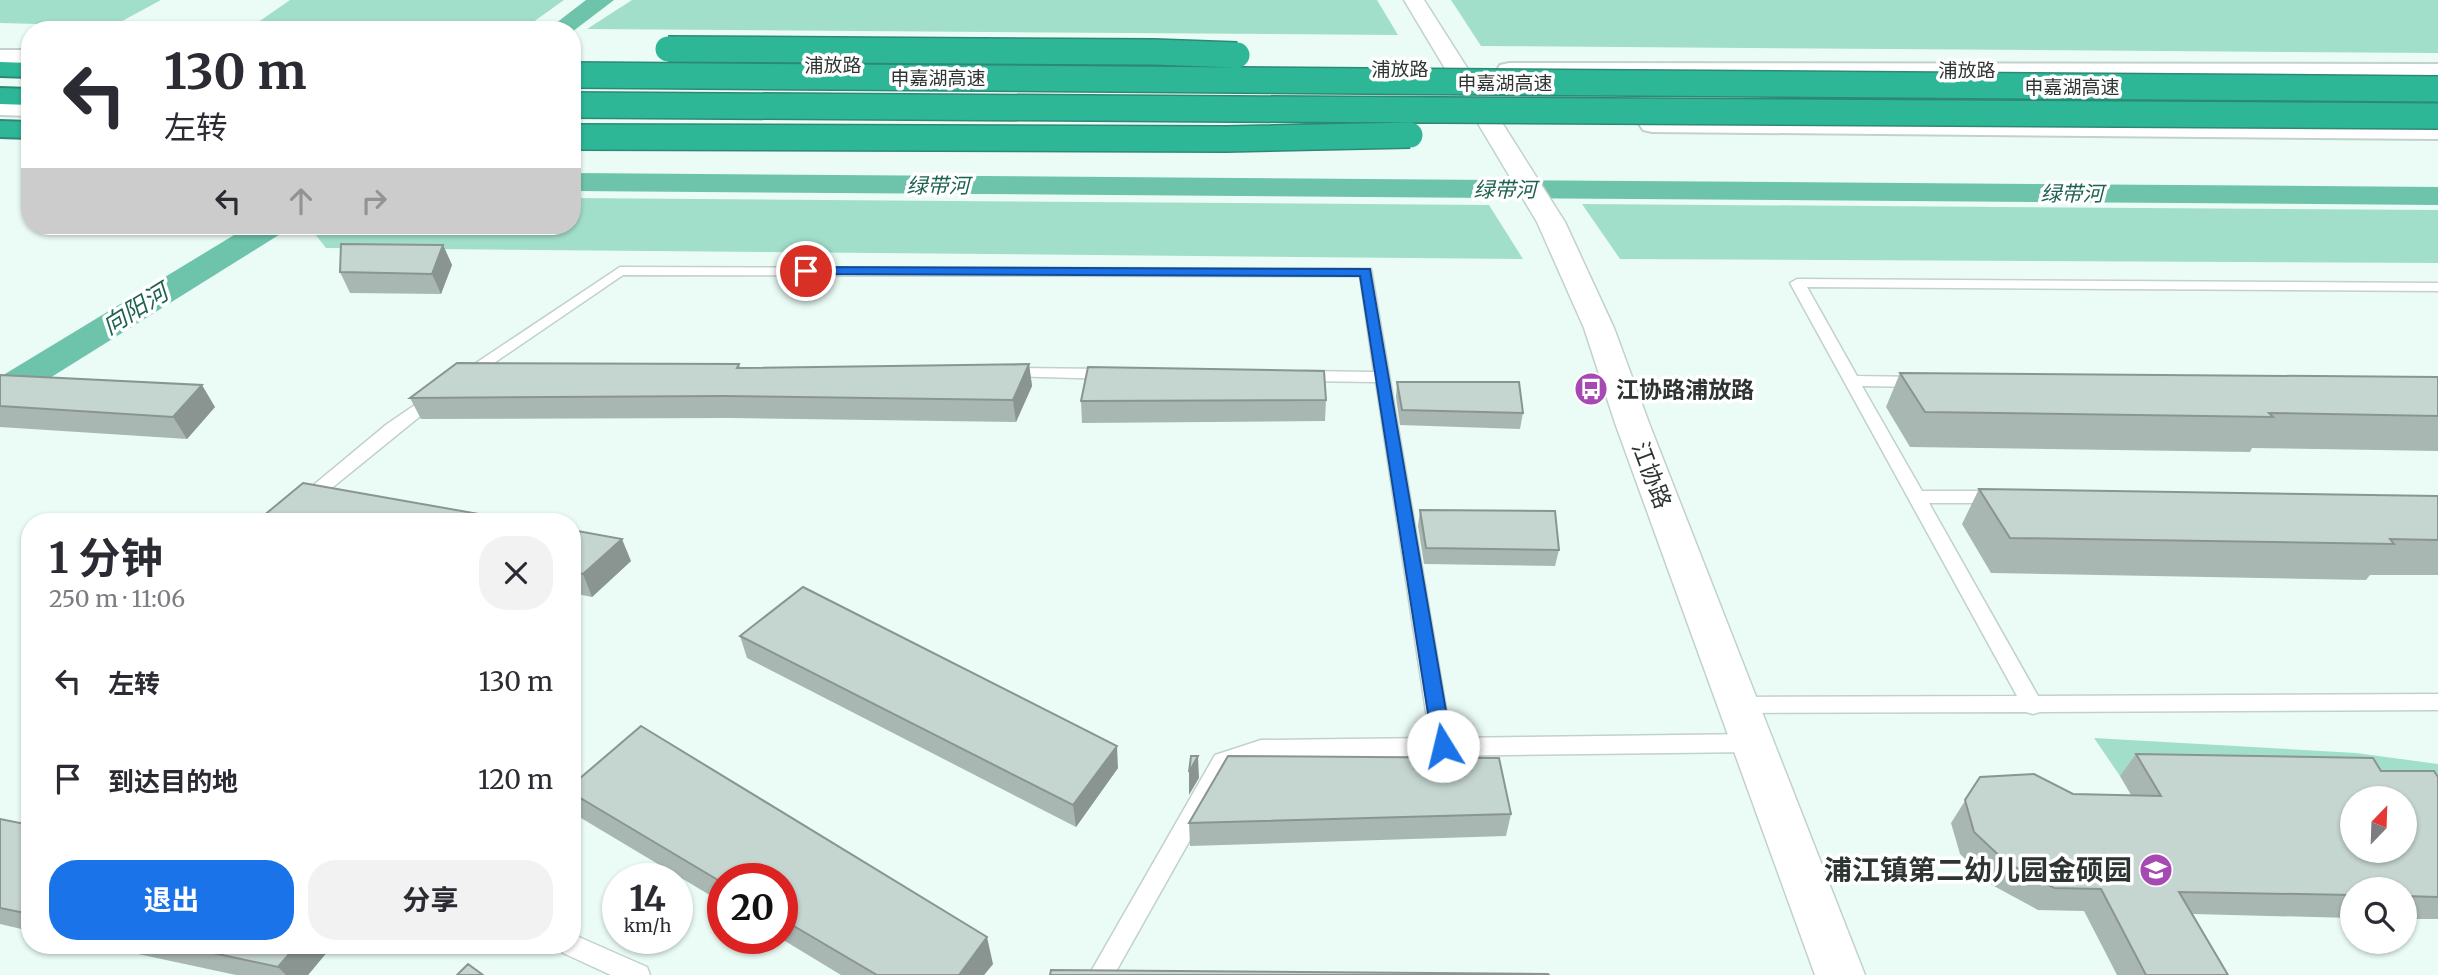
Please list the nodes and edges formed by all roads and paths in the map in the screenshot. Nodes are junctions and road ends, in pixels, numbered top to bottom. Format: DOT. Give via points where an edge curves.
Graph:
graph roads {
  1 [pos="1414,0"];
  2 [pos="0,43"];
  3 [pos="21,43"];
  4 [pos="642,49"];
  5 [pos="1262,56"];
  6 [pos="0,57"];
  7 [pos="21,57"];
  8 [pos="1289,57"];
  9 [pos="581,63"];
  10 [pos="0,69"];
  11 [pos="21,70"];
  12 [pos="1456,70"];
  13 [pos="2438,71"];
  14 [pos="581,75"];
  15 [pos="1676,84"];
  16 [pos="2438,89"];
  17 [pos="0,96"];
  18 [pos="21,97"];
  19 [pos="581,104"];
  20 [pos="0,107"];
  21 [pos="21,108"];
  22 [pos="2006,114"];
  23 [pos="2438,116"];
  24 [pos="581,117"];
  25 [pos="1490,122"];
  26 [pos="0,129"];
  27 [pos="21,130"];
  28 [pos="2438,131"];
  29 [pos="581,137"];
  30 [pos="2438,287"];
  31 [pos="476,367"];
  32 [pos="504,368"];
  33 [pos="992,373"];
  34 [pos="1132,374"];
  35 [pos="1286,376"];
  36 [pos="1383,377"];
  37 [pos="1852,381"];
  38 [pos="1934,382"];
  39 [pos="1916,497"];
  40 [pos="2012,497"];
  41 [pos="289,513"];
  42 [pos="2438,702"];
  43 [pos="1740,705"];
  44 [pos="2033,706"];
  45 [pos="1754,743"];
  46 [pos="1443,746"];
  47 [pos="581,949"];
  48 [pos="638,975"];
  49 [pos="1101,975"];
  50 [pos="1840,975"];
  1 -- 12 [label="street, 江协路"];
  2 -- 3 [label="highway"];
  4 -- 5 [label="highway, bridge"];
  6 -- 7 [label="main road"];
  8 -- 15 [label="highway, bridge" via="1423,62"];
  9 -- 12 [label="main road, 浦放路"];
  10 -- 11 [label="highway"];
  12 -- 13 [label="main road, 浦放路"];
  12 -- 25 [label="street, 江协路"];
  14 -- 15 [label="highway, 申嘉湖高速, bridge"];
  15 -- 16 [label="highway, 申嘉湖高速, bridge"];
  17 -- 18 [label="highway"];
  19 -- 22 [label="highway, 申嘉湖高速, bridge"];
  20 -- 21 [label="main road"];
  22 -- 23 [label="highway, 申嘉湖高速, bridge"];
  22 -- 29 [label="highway, bridge" via="1835,124 1226,139"];
  24 -- 25 [label="main road"];
  25 -- 28 [label="main road"];
  25 -- 43 [label="street, 江协路" via="1551,222 1599,328"];
  26 -- 27 [label="highway"];
  30 -- 37 [label="lane" via="1797,283"];
  31 -- 32 [label="lane"];
  31 -- 36 [label="lane" via="620,271 1366,272"];
  31 -- 41 [label="lane"];
  33 -- 34 [label="lane"];
  35 -- 36 [label="lane"];
  36 -- 46 [label="lane"];
  37 -- 38 [label="lane"];
  37 -- 39 [label="lane"];
  39 -- 40 [label="lane"];
  39 -- 44 [label="lane"];
  42 -- 44 [label="lane"];
  43 -- 44 [label="lane"];
  43 -- 45 [label="street, 江协路"];
  45 -- 46 [label="lane"];
  45 -- 50 [label="street, 江协路"];
  46 -- 49 [label="lane" via="1261,749 1223,761"];
  47 -- 48 [label="lane"];
}
